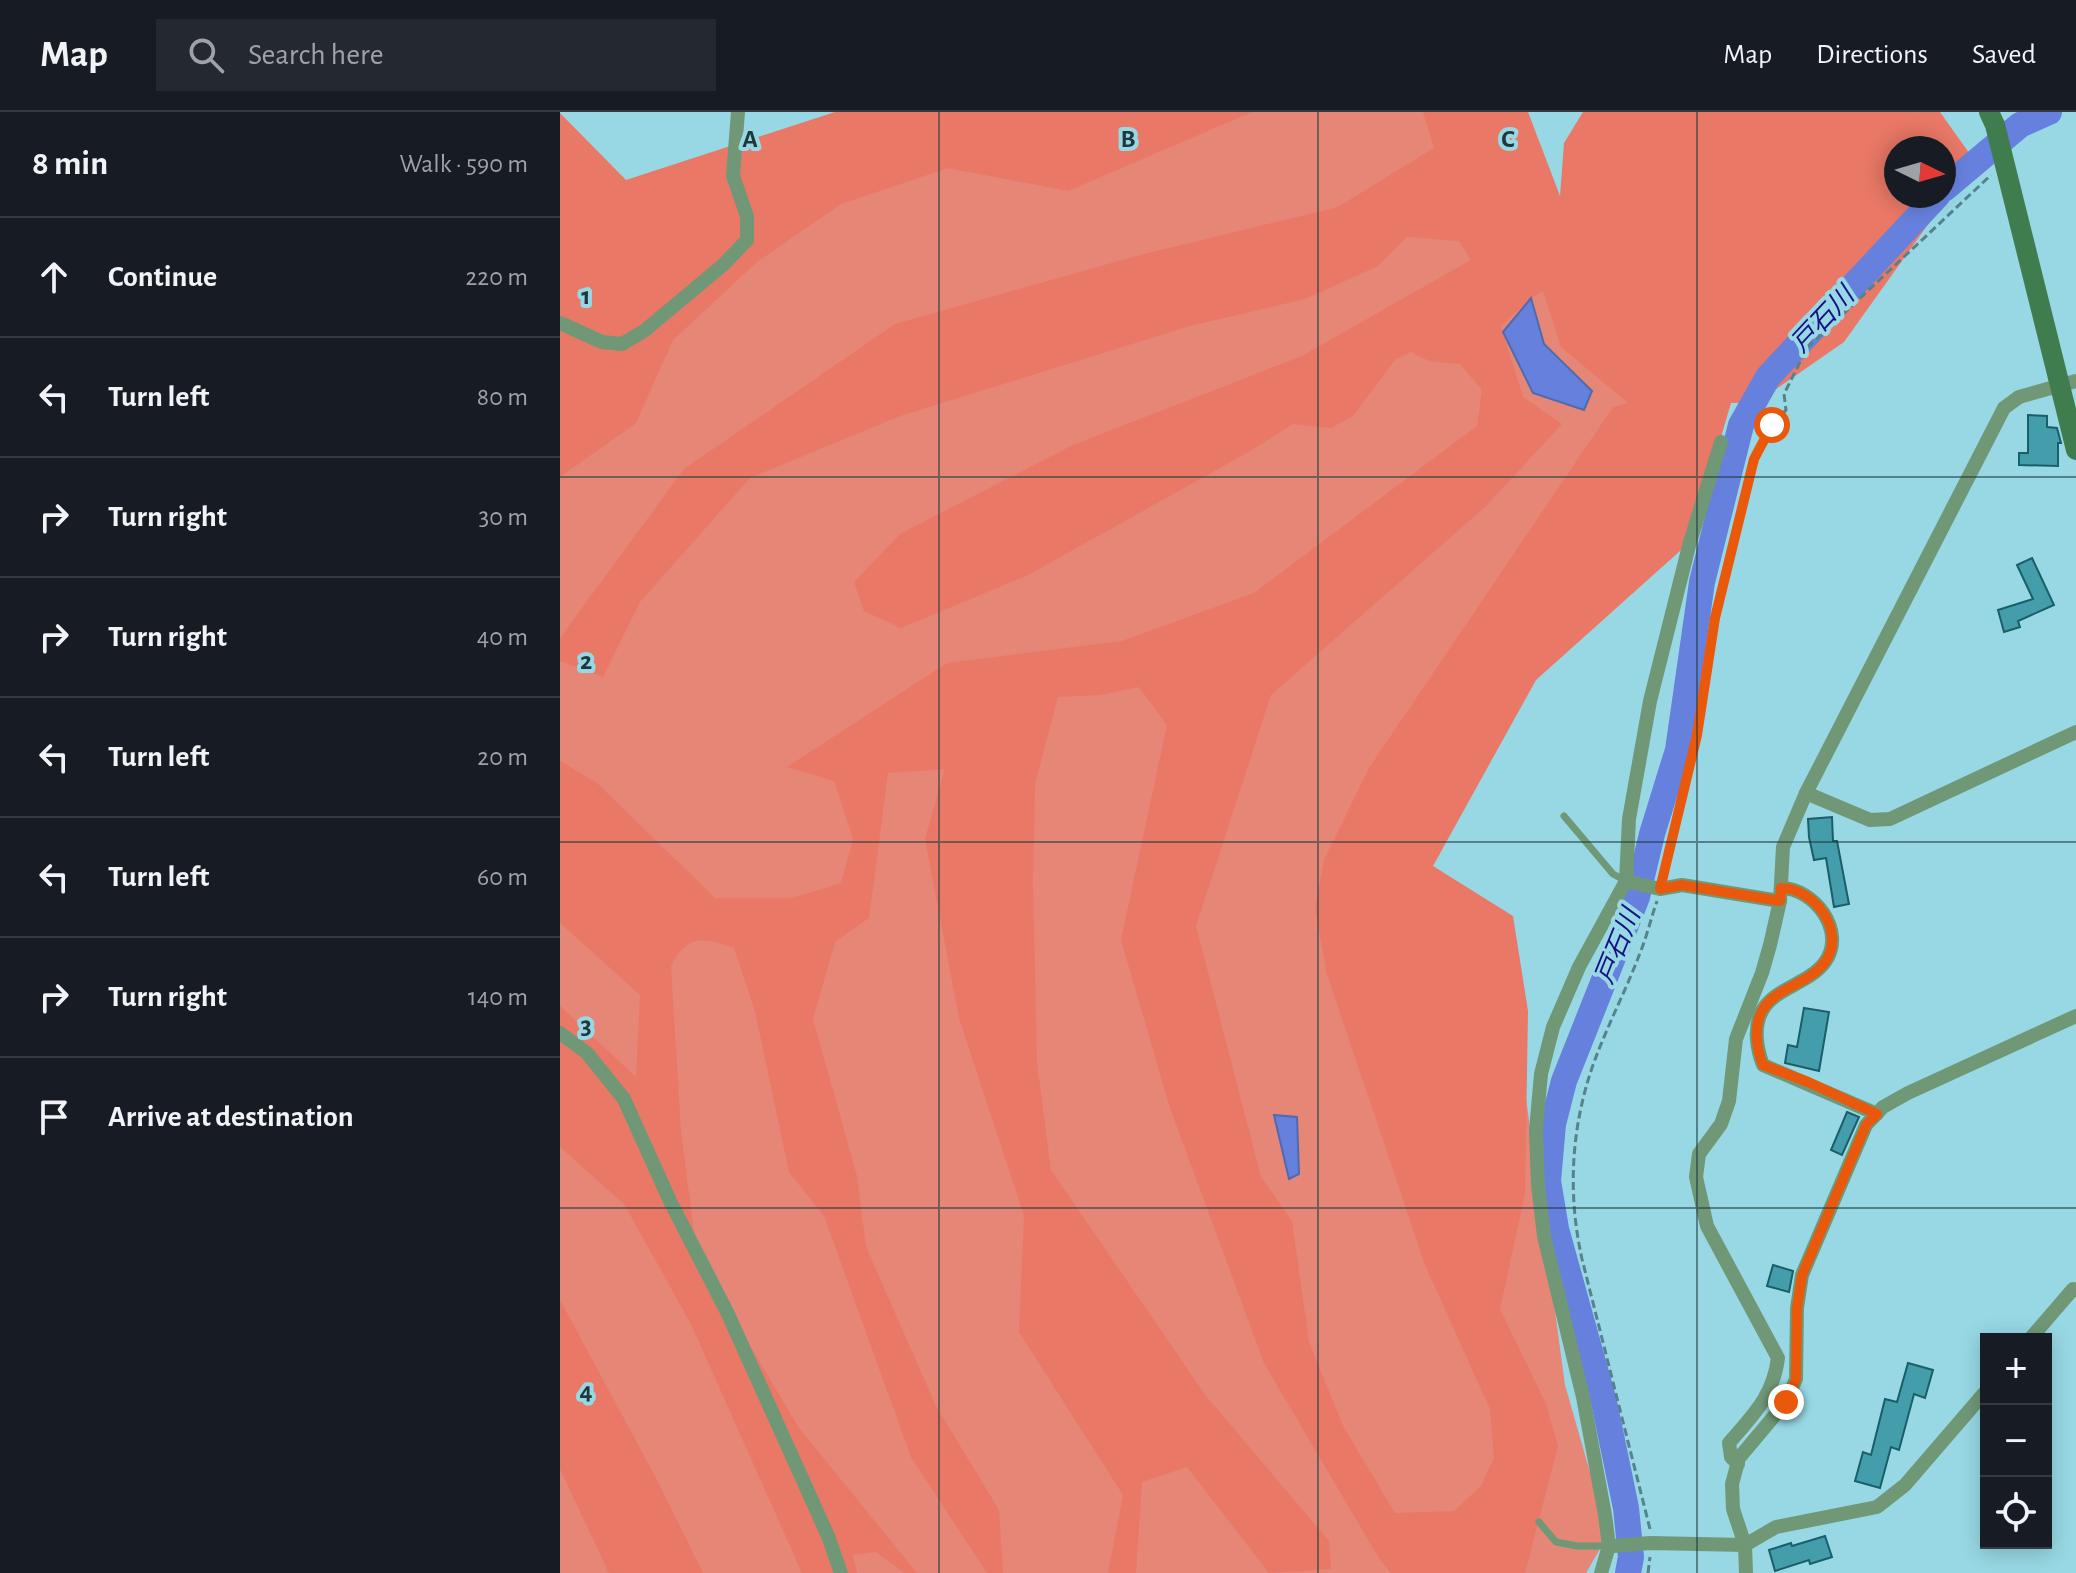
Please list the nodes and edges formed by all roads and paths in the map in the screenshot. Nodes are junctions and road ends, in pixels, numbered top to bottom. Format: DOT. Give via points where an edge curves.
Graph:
graph roads {
  1 [pos="738,112"];
  2 [pos="1992,118"];
  3 [pos="2005,161"];
  4 [pos="560,323"];
  5 [pos="2068,384"];
  6 [pos="1721,442"];
  7 [pos="2076,450"];
  8 [pos="2076,732"];
  9 [pos="1806,793"];
  10 [pos="1564,816"];
  11 [pos="1626,881"];
  12 [pos="1660,889"];
  13 [pos="1780,894"];
  14 [pos="2076,1016"];
  15 [pos="560,1033"];
  16 [pos="1877,1114"];
  17 [pos="2076,1290"];
  18 [pos="2035,1333"];
  19 [pos="1980,1398"];
  20 [pos="1738,1464"];
  21 [pos="1539,1522"];
  22 [pos="1648,1543"];
  23 [pos="1745,1545"];
  24 [pos="1611,1546"];
  25 [pos="841,1573"];
  26 [pos="1601,1573"];
  27 [pos="1648,1573"];
  28 [pos="1746,1573"];
  1 -- 4 [label="street" via="733,176 747,216 747,240 701,284 622,344 602,342"];
  2 -- 3 [label="main road"];
  3 -- 5 [label="main road"];
  3 -- 12 [label="path" via="1807,348 1784,394 1786,410 1754,459 1715,618 1697,735"];
  5 -- 7 [label="main road"];
  5 -- 9 [label="street" via="2019,397 2004,408"];
  6 -- 11 [label="street" via="1650,701 1629,819"];
  8 -- 9 [label="street" via="1890,819 1870,820"];
  9 -- 13 [label="street" via="1783,847"];
  10 -- 11 [label="lane" via="1613,874"];
  11 -- 12 [label="street"];
  11 -- 24 [label="street" via="1553,1027 1541,1074 1536,1130 1544,1236 1583,1397"];
  12 -- 13 [label="street" via="1682,885"];
  12 -- 22 [label="path" via="1584,1095 1572,1198 1582,1259 1650,1527"];
  13 -- 16 [label="street" via="1797,888 1819,905 1830,925 1831,946 1813,975 1762,1010 1757,1030 1763,1065"];
  13 -- 20 [label="street" via="1762,973 1736,1039 1729,1101 1721,1124 1699,1154 1696,1177 1707,1226 1778,1358 1764,1402 1729,1443"];
  14 -- 16 [label="street" via="1908,1093"];
  15 -- 25 [label="street" via="587,1053 624,1099 728,1314"];
  16 -- 20 [label="street" via="1866,1125 1802,1275 1796,1379 1786,1402 1753,1438"];
  17 -- 18 [label="street"];
  19 -- 23 [label="street" via="1905,1485 1877,1507 1776,1527"];
  20 -- 23 [label="street" via="1733,1509"];
  21 -- 24 [label="lane" via="1556,1542"];
  22 -- 23 [label="street"];
  22 -- 24 [label="street"];
  22 -- 27 [label="path"];
  23 -- 28 [label="street"];
  24 -- 26 [label="street"];
}
